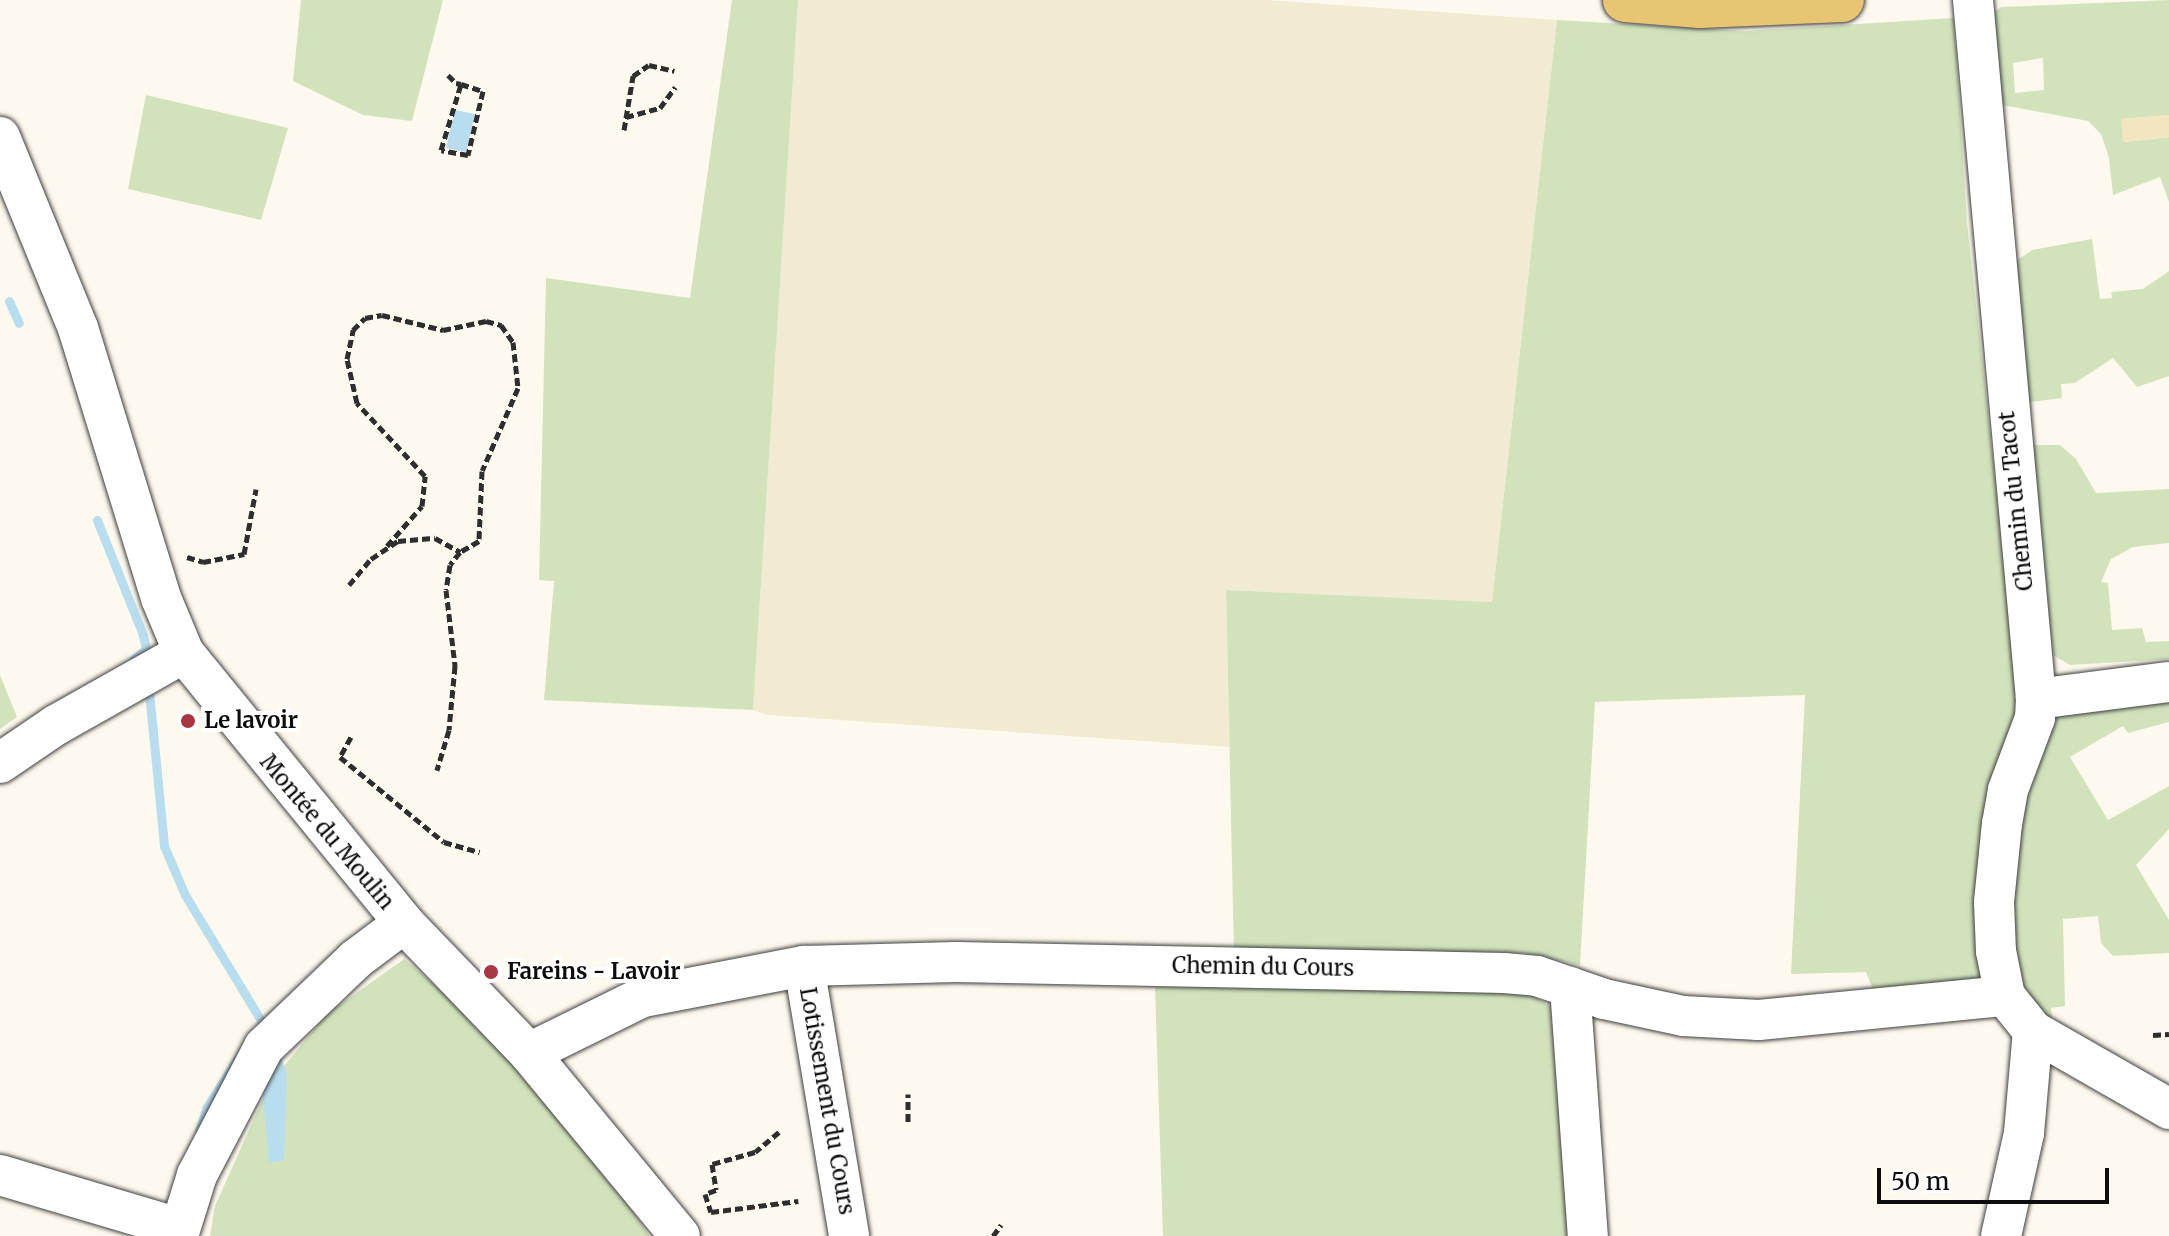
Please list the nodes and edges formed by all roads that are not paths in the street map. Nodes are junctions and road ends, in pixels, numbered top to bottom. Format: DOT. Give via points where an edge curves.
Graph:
graph roads {
  1 [pos="1625,0"];
  2 [pos="1842,0"];
  3 [pos="1973,0"];
  4 [pos="1734,2"];
  5 [pos="0,137"];
  6 [pos="184,653"];
  7 [pos="2169,682"];
  8 [pos="2036,699"];
  9 [pos="0,763"];
  10 [pos="404,923"];
  11 [pos="804,966"];
  12 [pos="1570,987"];
  13 [pos="2005,996"];
  14 [pos="2033,1031"];
  15 [pos="529,1053"];
  16 [pos="2169,1109"];
  17 [pos="0,1175"];
  18 [pos="178,1232"];
  19 [pos="680,1236"];
  20 [pos="849,1236"];
  21 [pos="1588,1236"];
  22 [pos="2001,1236"];
  1 -- 4 [label="main road"];
  2 -- 4 [label="main road"];
  3 -- 8 [label="street, Chemin du Tacot"];
  5 -- 6 [label="street, Montée du Moulin" via="78,328"];
  6 -- 9 [label="street"];
  6 -- 10 [label="street, Montée du Moulin"];
  7 -- 8 [label="street"];
  8 -- 13 [label="street, Chemin du Tacot" via="2035,718 2008,790 1996,865 1996,951"];
  10 -- 15 [label="street, Montée du Moulin"];
  10 -- 18 [label="street" via="356,959 264,1047 197,1175"];
  11 -- 12 [label="street, Chemin du Cours" via="956,962 1335,968 1537,976"];
  11 -- 15 [label="street, Chemin du Cours" via="643,997"];
  11 -- 20 [label="street, Lotissement du Cours"];
  12 -- 13 [label="street, Chemin du Cours" via="1683,1016 1759,1020"];
  12 -- 21 [label="street"];
  13 -- 14 [label="street"];
  14 -- 16 [label="street"];
  14 -- 22 [label="street" via="2024,1133"];
  15 -- 19 [label="street, Montée du Moulin"];
  17 -- 18 [label="street"];
}
